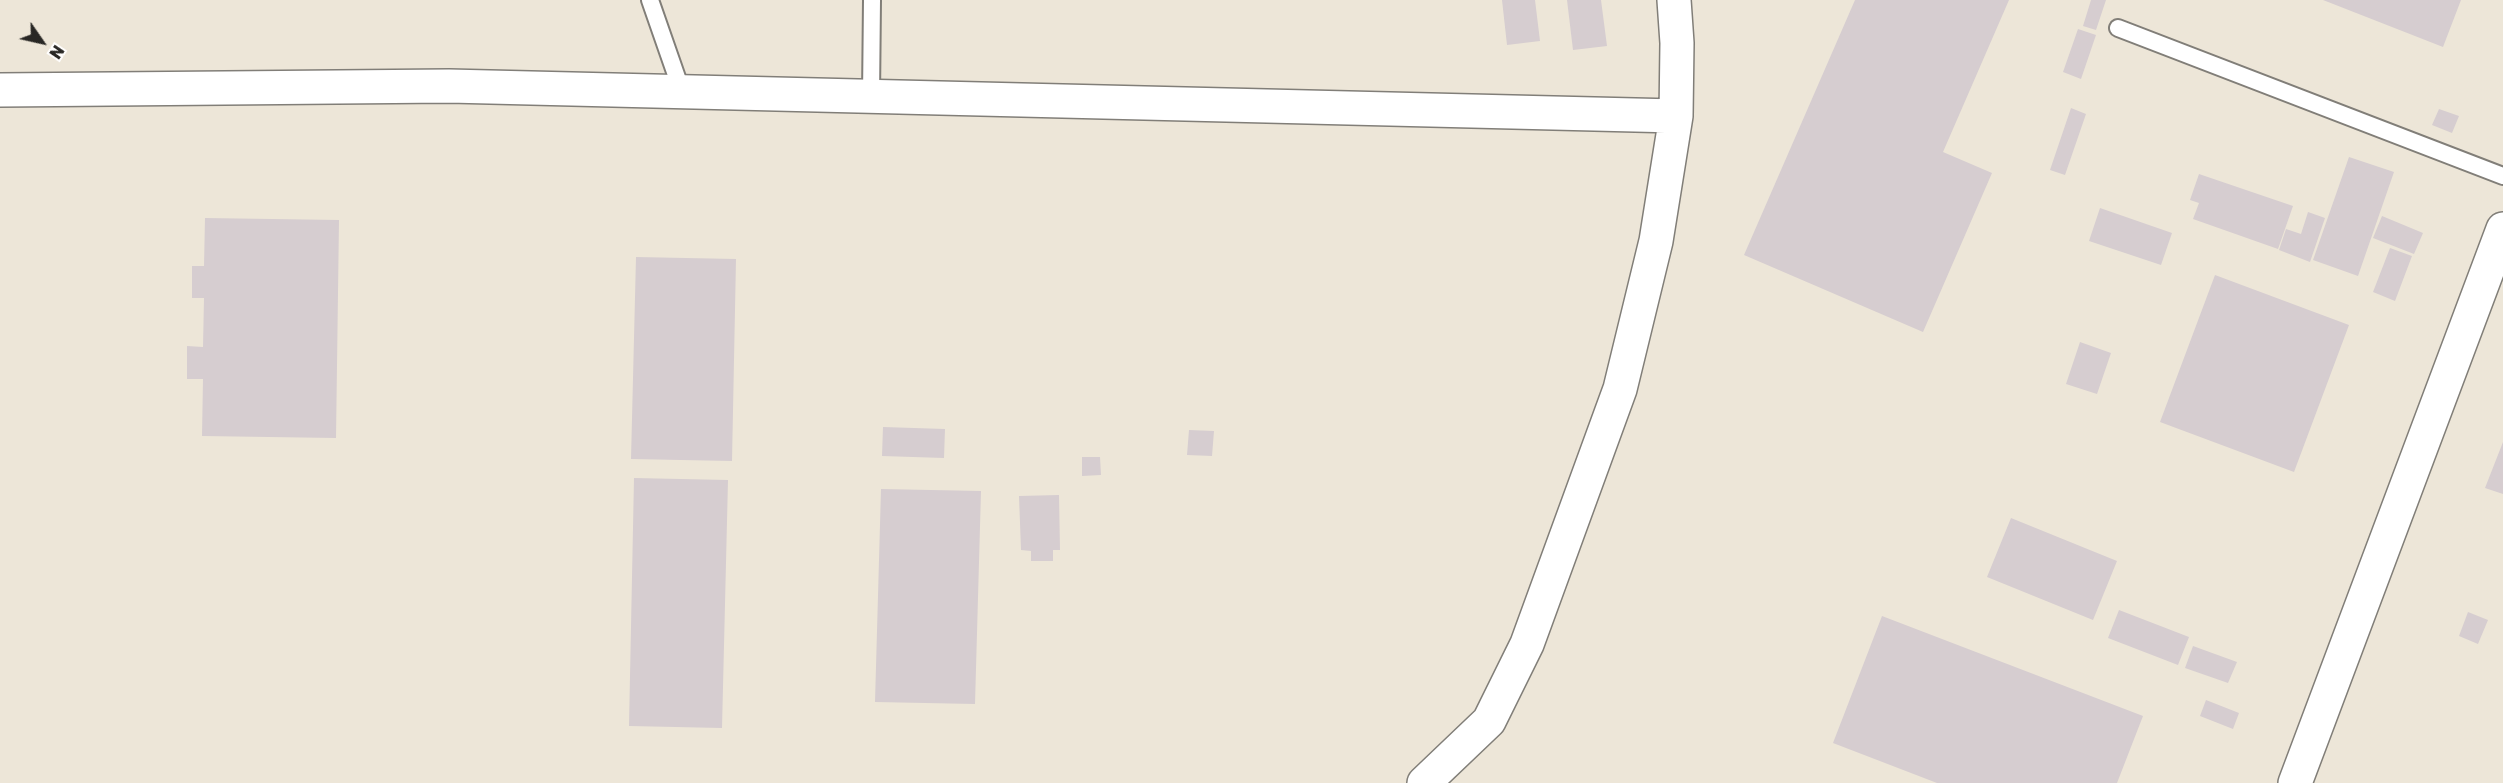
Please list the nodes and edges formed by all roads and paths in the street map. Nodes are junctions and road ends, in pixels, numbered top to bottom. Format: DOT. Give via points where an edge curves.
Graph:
graph roads {
  1 [pos="650,0"];
  2 [pos="872,0"];
  3 [pos="1674,0"];
  4 [pos="2118,28"];
  5 [pos="0,90"];
  6 [pos="682,92"];
  7 [pos="871,97"];
  8 [pos="1676,116"];
  9 [pos="2503,176"];
  10 [pos="2503,229"];
  11 [pos="1424,783"];
  12 [pos="2295,783"];
  1 -- 6 [label="lane"];
  2 -- 7 [label="lane"];
  3 -- 8 [label="street"];
  4 -- 9 [label="lane"];
  5 -- 6 [label="street" via="449,86"];
  6 -- 7 [label="street"];
  7 -- 8 [label="street"];
  8 -- 11 [label="street" via="1656,241 1620,389 1531,634 1489,721"];
  10 -- 12 [label="street"];
}
